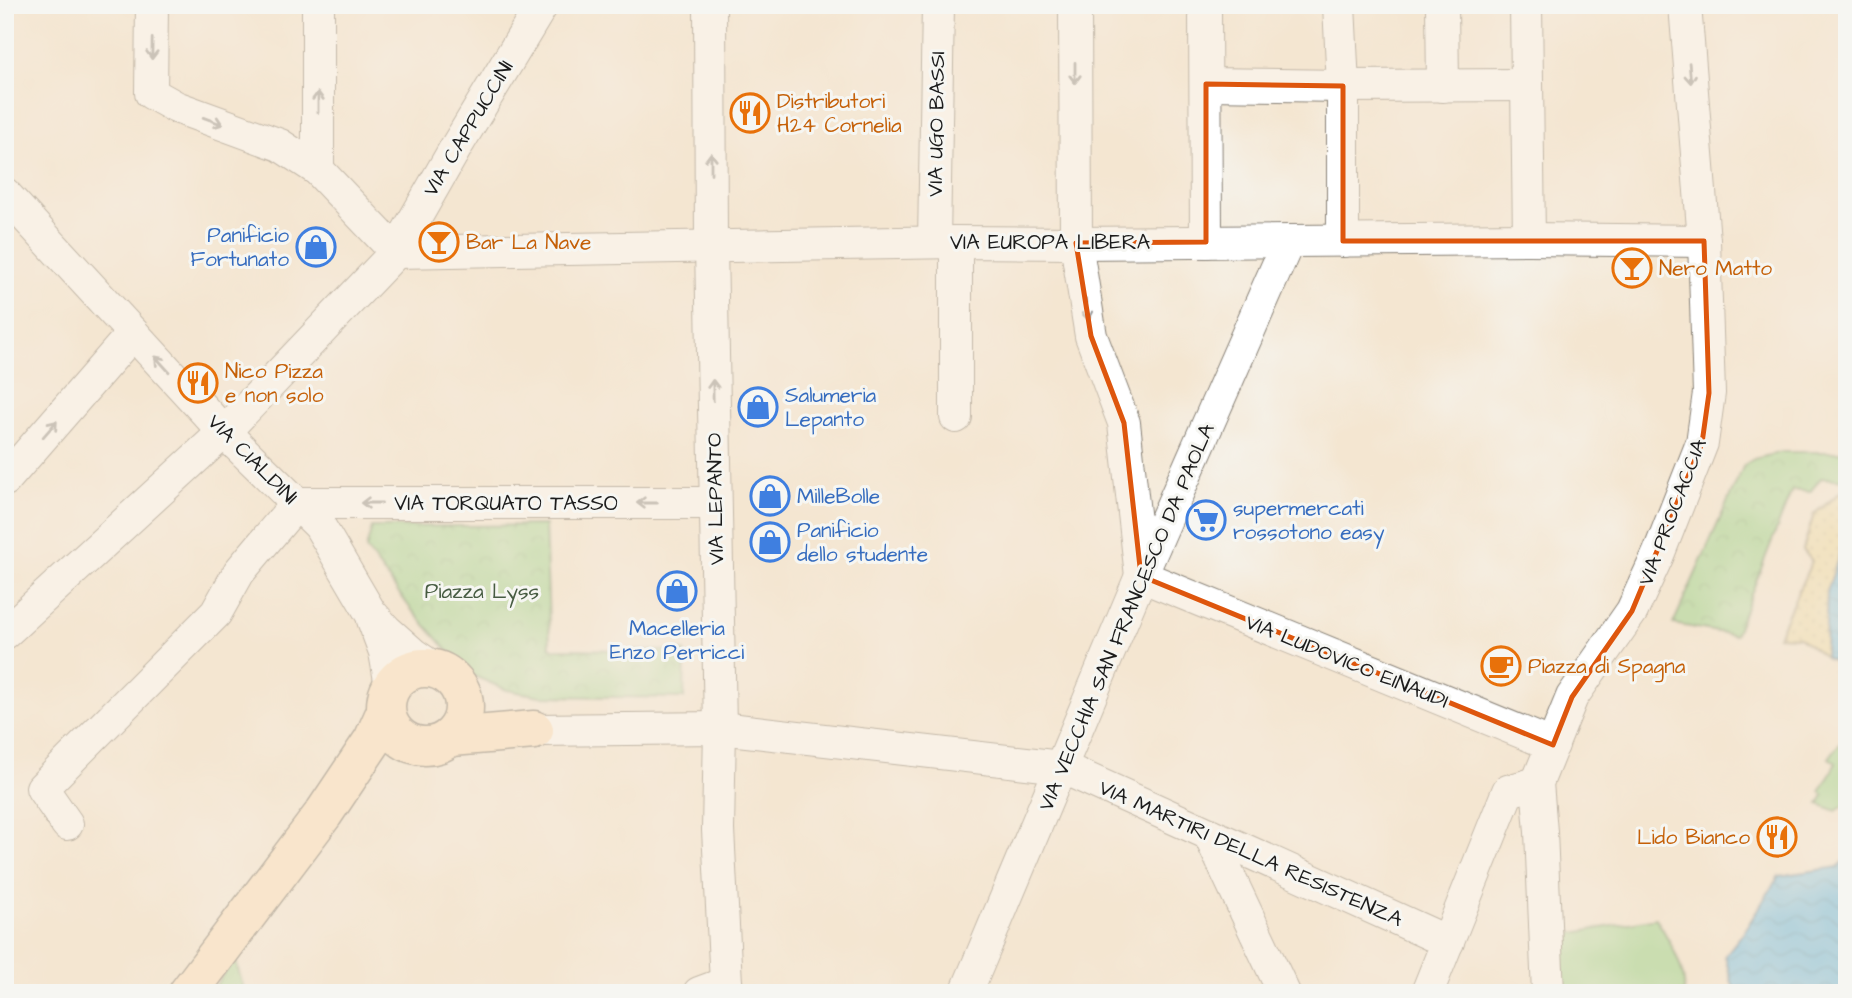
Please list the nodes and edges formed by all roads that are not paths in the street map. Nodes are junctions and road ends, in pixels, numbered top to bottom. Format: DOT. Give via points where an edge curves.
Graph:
graph roads {
  1 [pos="152,5"];
  2 [pos="318,5"];
  3 [pos="542,5"];
  4 [pos="710,5"];
  5 [pos="938,5"];
  6 [pos="1075,5"];
  7 [pos="1205,5"];
  8 [pos="1339,5"];
  9 [pos="1442,5"];
  10 [pos="1526,5"];
  11 [pos="1685,5"];
  12 [pos="1206,84"];
  13 [pos="1526,85"];
  14 [pos="1343,86"];
  15 [pos="1443,86"];
  16 [pos="318,170"];
  17 [pos="8,203"];
  18 [pos="1529,239"];
  19 [pos="1704,241"];
  20 [pos="945,242"];
  21 [pos="1206,242"];
  22 [pos="1288,242"];
  23 [pos="1343,242"];
  24 [pos="1076,243"];
  25 [pos="711,246"];
  26 [pos="396,253"];
  27 [pos="133,333"];
  28 [pos="957,416"];
  29 [pos="224,432"];
  30 [pos="5,480"];
  31 [pos="296,503"];
  32 [pos="715,503"];
  33 [pos="1141,576"];
  34 [pos="370,612"];
  35 [pos="5,633"];
  36 [pos="435,669"];
  37 [pos="463,696"];
  38 [pos="388,699"];
  39 [pos="720,728"];
  40 [pos="534,730"];
  41 [pos="452,737"];
  42 [pos="411,744"];
  43 [pos="1553,746"];
  44 [pos="1061,767"];
  45 [pos="1537,783"];
  46 [pos="324,813"];
  47 [pos="67,824"];
  48 [pos="1209,834"];
  49 [pos="1448,942"];
  50 [pos="718,990"];
  51 [pos="188,993"];
  52 [pos="966,993"];
  53 [pos="1284,993"];
  54 [pos="1427,993"];
  55 [pos="1548,993"];
  1 -- 16 [label="street, one-way" via="151,93 176,107 280,145"];
  16 -- 2 [label="street, one-way"];
  3 -- 26 [label="street, VIA CAPPUCCINI"];
  25 -- 4 [label="street, VIA LEPANTO, one-way"];
  5 -- 20 [label="street, VIA UGO BASSI"];
  6 -- 24 [label="street, one-way"];
  7 -- 12 [label="street"];
  8 -- 14 [label="street"];
  9 -- 15 [label="street"];
  10 -- 13 [label="street"];
  11 -- 19 [label="street, VIA PROCACCIA, one-way"];
  12 -- 14 [label="street"];
  12 -- 21 [label="street"];
  13 -- 15 [label="street"];
  13 -- 18 [label="street"];
  14 -- 15 [label="street"];
  14 -- 23 [label="street"];
  16 -- 26 [label="street"];
  17 -- 27 [label="street, VIA CIALDINI"];
  18 -- 19 [label="street, VIA EUROPA LIBERA"];
  18 -- 23 [label="street, VIA EUROPA LIBERA"];
  19 -- 43 [label="street, VIA PROCACCIA" via="1709,393 1702,443 1632,611 1572,697"];
  20 -- 24 [label="street, VIA EUROPA LIBERA"];
  20 -- 25 [label="street, VIA EUROPA LIBERA"];
  20 -- 28 [label="street, VIA UGO BASSI"];
  21 -- 22 [label="street, VIA EUROPA LIBERA"];
  21 -- 24 [label="street, VIA EUROPA LIBERA"];
  22 -- 23 [label="street, VIA EUROPA LIBERA"];
  22 -- 33 [label="street, VIA VECCHIA SAN FRANCESCO DA PAOLA"];
  24 -- 33 [label="street, one-way" via="1091,336 1124,423"];
  25 -- 26 [label="street, VIA EUROPA LIBERA"];
  32 -- 25 [label="street, VIA LEPANTO, one-way"];
  26 -- 29 [label="street, VIA CAPPUCCINI"];
  29 -- 27 [label="street, VIA CIALDINI, one-way"];
  30 -- 27 [label="street, one-way"];
  29 -- 31 [label="street, VIA CIALDINI"];
  29 -- 35 [label="street, VIA CAPPUCCINI"];
  32 -- 31 [label="street, VIA TORQUATO TASSO, one-way"];
  31 -- 34 [label="street, VIA CIALDINI" via="319,525"];
  31 -- 47 [label="street" via="239,572 216,613 42,788"];
  32 -- 39 [label="street, VIA LEPANTO"];
  33 -- 43 [label="street, VIA LUDOVICO EINAUDI"];
  33 -- 44 [label="street, VIA VECCHIA SAN FRANCESCO DA PAOLA"];
  34 -- 36 [label="street, VIA CIALDINI"];
  34 -- 38 [label="street, VIA CIALDINI" via="385,652"];
  36 -- 37 [label="street" via="448,675"];
  36 -- 38 [label="street" via="414,669 401,675"];
  37 -- 40 [label="street"];
  37 -- 41 [label="street" via="462,722"];
  38 -- 42 [label="street" via="390,727 398,738"];
  38 -- 46 [label="street" via="373,740"];
  39 -- 40 [label="street, VIA MARTIRI DELLA RESISTENZA"];
  39 -- 44 [label="street, VIA MARTIRI DELLA RESISTENZA"];
  39 -- 50 [label="street, VIA LEPANTO"];
  40 -- 41 [label="street"];
  41 -- 42 [label="street" via="424,747"];
  42 -- 46 [label="street" via="383,759"];
  43 -- 45 [label="street, VIA PROCACCIA"];
  44 -- 48 [label="street, VIA MARTIRI DELLA RESISTENZA"];
  44 -- 52 [label="street, VIA VECCHIA SAN FRANCESCO DA PAOLA"];
  45 -- 49 [label="street" via="1508,791"];
  45 -- 55 [label="street, VIA PROCACCIA"];
  46 -- 51 [label="street"];
  48 -- 49 [label="street, VIA MARTIRI DELLA RESISTENZA"];
  48 -- 53 [label="street"];
  49 -- 54 [label="street"];
}
